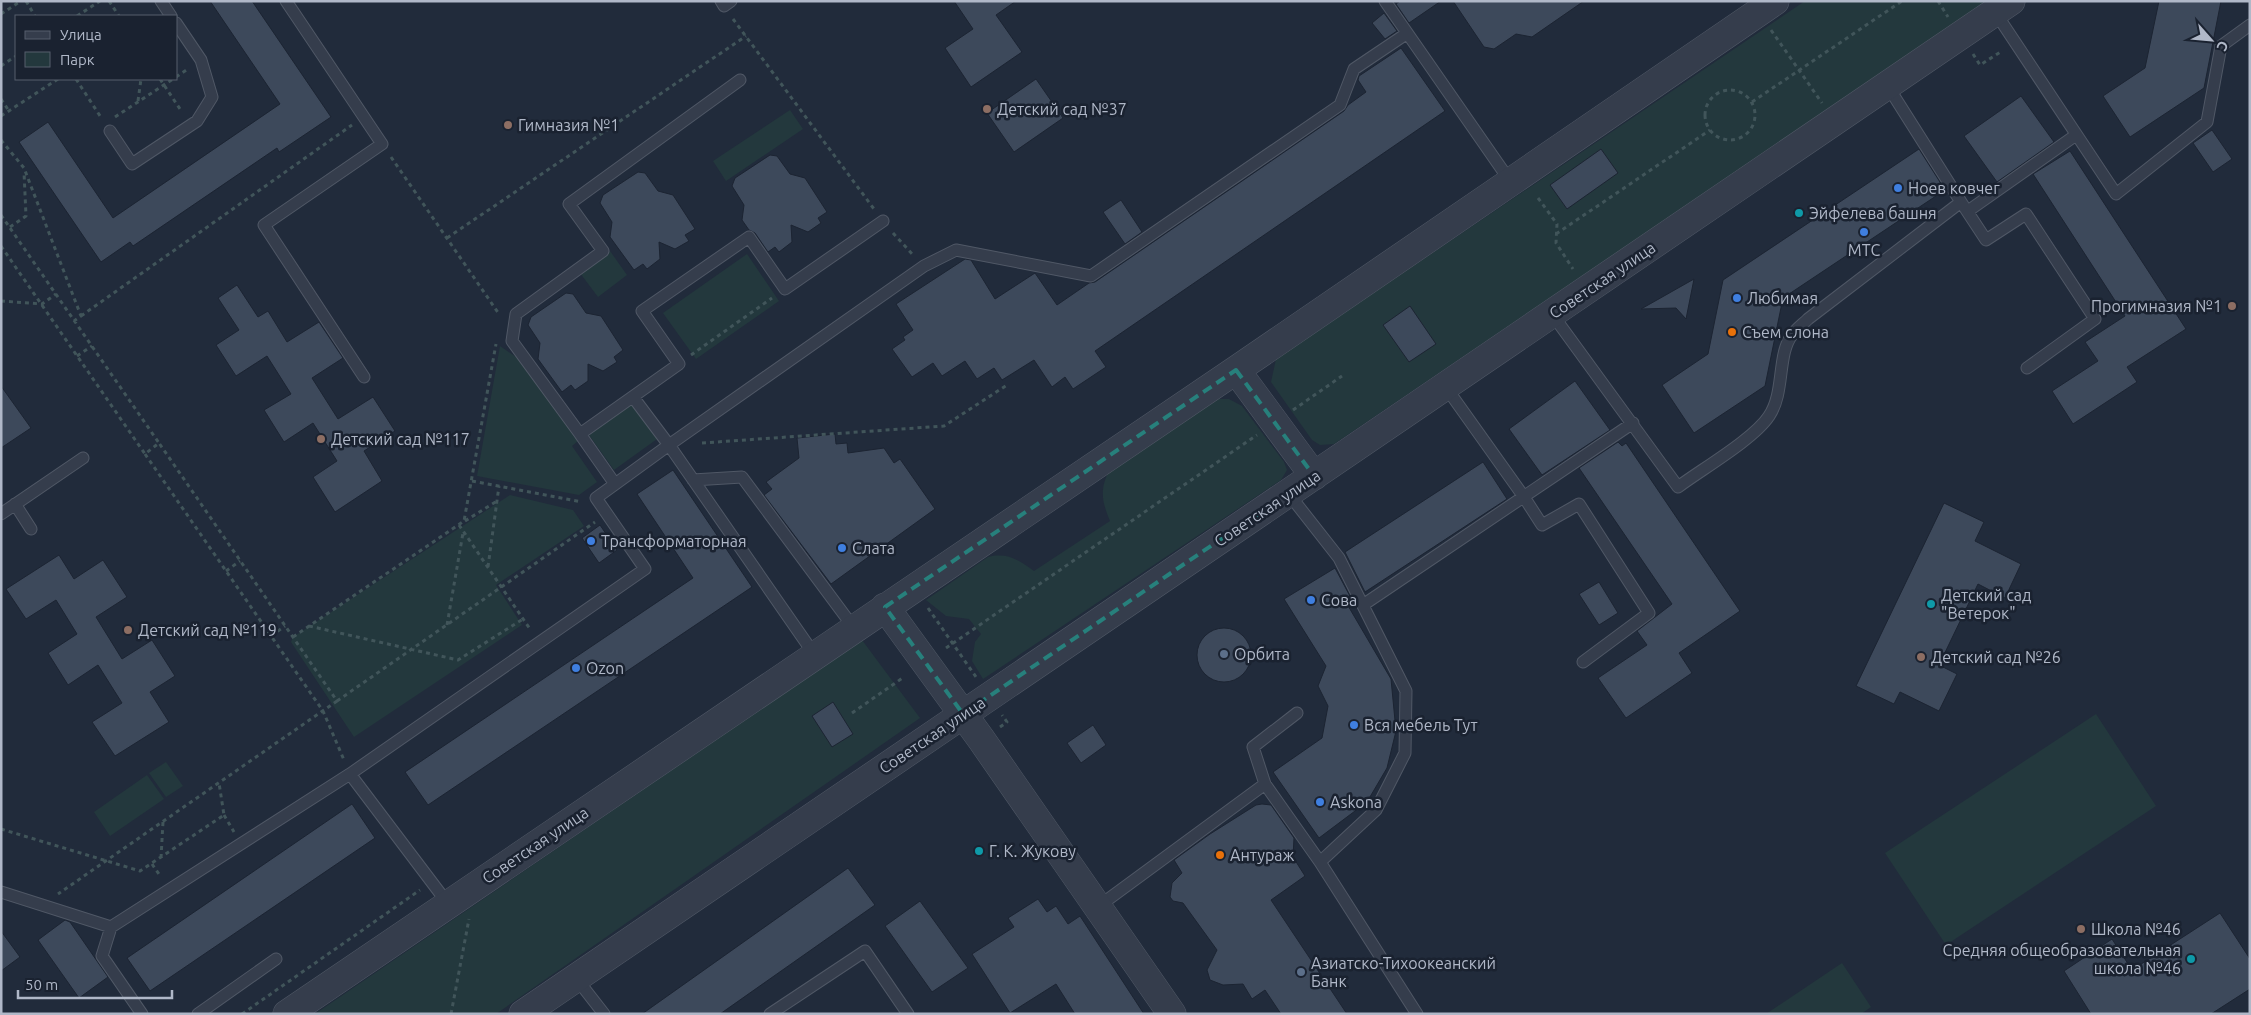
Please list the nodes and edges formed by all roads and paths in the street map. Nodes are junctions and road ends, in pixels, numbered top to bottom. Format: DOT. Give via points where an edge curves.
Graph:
graph roads {
  1 [pos="21,1"];
  2 [pos="26,1"];
  3 [pos="100,1"];
  4 [pos="109,1"];
  5 [pos="161,1"];
  6 [pos="286,1"];
  7 [pos="1385,1"];
  8 [pos="1775,1"];
  9 [pos="1902,1"];
  10 [pos="1938,1"];
  11 [pos="725,3"];
  12 [pos="2003,7"];
  13 [pos="1,14"];
  14 [pos="35,15"];
  15 [pos="79,15"];
  16 [pos="118,15"];
  17 [pos="170,15"];
  18 [pos="1953,24"];
  19 [pos="2250,25"];
  20 [pos="178,26"];
  21 [pos="1769,28"];
  22 [pos="1406,34"];
  23 [pos="746,36"];
  24 [pos="2015,42"];
  25 [pos="1970,50"];
  26 [pos="15,57"];
  27 [pos="1,66"];
  28 [pos="1799,70"];
  29 [pos="56,80"];
  30 [pos="77,80"];
  31 [pos="141,80"];
  32 [pos="161,80"];
  33 [pos="172,80"];
  34 [pos="740,80"];
  35 [pos="164,85"];
  36 [pos="1887,85"];
  37 [pos="1,99"];
  38 [pos="138,102"];
  39 [pos="1752,102"];
  40 [pos="1826,109"];
  41 [pos="9,111"];
  42 [pos="1,116"];
  43 [pos="364,117"];
  44 [pos="190,125"];
  45 [pos="108,127"];
  46 [pos="1710,130"];
  47 [pos="2076,134"];
  48 [pos="1,140"];
  49 [pos="382,144"];
  50 [pos="24,168"];
  51 [pos="1510,181"];
  52 [pos="1538,198"];
  53 [pos="1965,207"];
  54 [pos="1,215"];
  55 [pos="883,221"];
  56 [pos="10,227"];
  57 [pos="1556,234"];
  58 [pos="447,238"];
  59 [pos="1,246"];
  60 [pos="924,266"];
  61 [pos="1573,269"];
  62 [pos="785,289"];
  63 [pos="56,294"];
  64 [pos="1,301"];
  65 [pos="42,304"];
  66 [pos="1552,314"];
  67 [pos="81,316"];
  68 [pos="501,316"];
  69 [pos="74,321"];
  70 [pos="498,336"];
  71 [pos="92,346"];
  72 [pos="77,356"];
  73 [pos="679,364"];
  74 [pos="2027,368"];
  75 [pos="1236,370"];
  76 [pos="1342,376"];
  77 [pos="364,377"];
  78 [pos="1007,385"];
  79 [pos="1445,386"];
  80 [pos="633,398"];
  81 [pos="1274,422"];
  82 [pos="1633,423"];
  83 [pos="580,434"];
  84 [pos="159,443"];
  85 [pos="669,445"];
  86 [pos="145,454"];
  87 [pos="83,458"];
  88 [pos="1314,476"];
  89 [pos="472,480"];
  90 [pos="693,480"];
  91 [pos="615,484"];
  92 [pos="499,486"];
  93 [pos="1288,493"];
  94 [pos="1524,497"];
  95 [pos="497,501"];
  96 [pos="15,504"];
  97 [pos="604,510"];
  98 [pos="1,514"];
  99 [pos="464,522"];
  100 [pos="459,525"];
  101 [pos="32,528"];
  102 [pos="463,532"];
  103 [pos="240,561"];
  104 [pos="488,568"];
  105 [pos="226,571"];
  106 [pos="501,587"];
  107 [pos="927,605"];
  108 [pos="1363,605"];
  109 [pos="885,607"];
  110 [pos="523,619"];
  111 [pos="447,625"];
  112 [pos="285,626"];
  113 [pos="309,626"];
  114 [pos="854,628"];
  115 [pos="271,636"];
  116 [pos="293,637"];
  117 [pos="539,642"];
  118 [pos="953,644"];
  119 [pos="946,648"];
  120 [pos="412,649"];
  121 [pos="814,654"];
  122 [pos="1583,662"];
  123 [pos="904,677"];
  124 [pos="978,680"];
  125 [pos="337,701"];
  126 [pos="322,711"];
  127 [pos="852,713"];
  128 [pos="1297,713"];
  129 [pos="963,714"];
  130 [pos="350,774"];
  131 [pos="219,783"];
  132 [pos="1265,784"];
  133 [pos="163,822"];
  134 [pos="1,829"];
  135 [pos="161,858"];
  136 [pos="106,861"];
  137 [pos="1320,862"];
  138 [pos="431,882"];
  139 [pos="1,892"];
  140 [pos="42,906"];
  141 [pos="1099,906"];
  142 [pos="459,909"];
  143 [pos="112,928"];
  144 [pos="276,959"];
  145 [pos="576,978"];
  146 [pos="142,1014"];
  147 [pos="198,1014"];
  148 [pos="242,1014"];
  149 [pos="287,1014"];
  150 [pos="450,1014"];
  151 [pos="523,1014"];
  152 [pos="604,1014"];
  153 [pos="770,1014"];
  154 [pos="908,1014"];
  155 [pos="1172,1014"];
  156 [pos="1417,1014"];
  1 -- 13 [label="path"];
  2 -- 14 [label="path"];
  3 -- 15 [label="path"];
  4 -- 16 [label="path"];
  5 -- 17 [label="lane"];
  6 -- 43 [label="lane"];
  7 -- 22 [label="lane"];
  8 -- 51 [label="street, Советская улица"];
  9 -- 28 [label="path"];
  10 -- 18 [label="path"];
  11 -- 23 [label="path"];
  12 -- 24 [label="lane"];
  12 -- 36 [label="street, Советская улица"];
  19 -- 47 [label="lane" via="2221,46 2207,122 2116,194"];
  20 -- 44 [label="lane" via="201,60 212,96 197,121"];
  21 -- 28 [label="path"];
  22 -- 51 [label="lane"];
  22 -- 60 [label="lane" via="1354,69 1340,105 1091,276 956,250"];
  23 -- 55 [label="path"];
  23 -- 58 [label="path"];
  24 -- 25 [label="path" via="1980,65"];
  24 -- 47 [label="lane"];
  26 -- 27 [label="path"];
  28 -- 39 [label="path"];
  28 -- 40 [label="path"];
  29 -- 41 [label="path"];
  30 -- 45 [label="path"];
  31 -- 38 [label="path"];
  32 -- 35 [label="path"];
  33 -- 35 [label="path"];
  34 -- 83 [label="lane" via="569,204 603,251 516,314 512,341"];
  35 -- 38 [label="path"];
  35 -- 44 [label="path"];
  36 -- 53 [label="lane"];
  36 -- 66 [label="street, Советская улица"];
  37 -- 41 [label="path"];
  38 -- 45 [label="path"];
  39 -- 46 [label="path" via="1754,123 1740,138 1729,140"];
  39 -- 46 [label="path" via="1733,90 1712,98 1706,108"];
  41 -- 42 [label="path"];
  43 -- 49 [label="lane"];
  43 -- 67 [label="path"];
  44 -- 45 [label="lane" via="132,164"];
  46 -- 57 [label="path"];
  47 -- 53 [label="lane"];
  48 -- 50 [label="path"];
  49 -- 58 [label="path"];
  49 -- 77 [label="lane" via="264,224"];
  50 -- 56 [label="path" via="26,216"];
  50 -- 67 [label="path"];
  51 -- 75 [label="street, Советская улица"];
  52 -- 57 [label="path" via="1557,224"];
  53 -- 74 [label="lane" via="1986,240 2026,214 2094,318"];
  53 -- 82 [label="lane" via="1808,319 1790,336 1778,396 1770,415 1758,429 1678,487"];
  54 -- 56 [label="path"];
  55 -- 60 [label="path"];
  55 -- 62 [label="lane"];
  56 -- 63 [label="path"];
  57 -- 61 [label="path" via="1556,242"];
  58 -- 68 [label="path"];
  59 -- 65 [label="path"];
  60 -- 85 [label="lane"];
  62 -- 73 [label="path"];
  62 -- 73 [label="lane" via="749,237 642,311"];
  63 -- 65 [label="path"];
  63 -- 69 [label="path"];
  64 -- 65 [label="path"];
  65 -- 72 [label="path"];
  66 -- 79 [label="street, Советская улица"];
  66 -- 82 [label="lane"];
  67 -- 69 [label="path"];
  69 -- 71 [label="path"];
  70 -- 89 [label="path"];
  71 -- 72 [label="path"];
  71 -- 84 [label="path"];
  72 -- 86 [label="path"];
  73 -- 80 [label="lane"];
  75 -- 81 [label="street"];
  75 -- 109 [label="street, Советская улица"];
  76 -- 81 [label="path"];
  78 -- 85 [label="path" via="944,426"];
  79 -- 88 [label="street, Советская улица"];
  79 -- 94 [label="lane"];
  80 -- 83 [label="lane"];
  80 -- 85 [label="lane"];
  81 -- 88 [label="street"];
  81 -- 118 [label="path"];
  82 -- 94 [label="lane"];
  83 -- 91 [label="lane"];
  84 -- 86 [label="path"];
  84 -- 103 [label="path"];
  85 -- 90 [label="lane"];
  85 -- 91 [label="lane"];
  86 -- 105 [label="path"];
  87 -- 96 [label="lane"];
  88 -- 93 [label="street, Советская улица"];
  89 -- 92 [label="path"];
  89 -- 99 [label="path"];
  90 -- 114 [label="lane" via="742,477"];
  90 -- 121 [label="lane"];
  91 -- 97 [label="lane" via="596,498"];
  92 -- 95 [label="path"];
  92 -- 97 [label="path"];
  93 -- 108 [label="lane" via="1339,558"];
  93 -- 129 [label="street, Советская улица"];
  94 -- 108 [label="lane"];
  94 -- 122 [label="lane" via="1542,525 1578,504 1649,613"];
  95 -- 99 [label="path"];
  95 -- 104 [label="path"];
  96 -- 98 [label="lane"];
  96 -- 101 [label="lane"];
  97 -- 106 [label="path"];
  97 -- 117 [label="lane" via="645,569"];
  99 -- 100 [label="path"];
  100 -- 102 [label="path"];
  100 -- 113 [label="path"];
  102 -- 104 [label="path"];
  102 -- 111 [label="path"];
  103 -- 105 [label="path"];
  103 -- 112 [label="path"];
  104 -- 106 [label="path"];
  105 -- 115 [label="path"];
  106 -- 110 [label="path"];
  106 -- 111 [label="path"];
  107 -- 118 [label="path"];
  108 -- 137 [label="lane" via="1406,691 1405,753 1376,810"];
  109 -- 114 [label="street, Советская улица"];
  109 -- 129 [label="street"];
  110 -- 117 [label="path"];
  110 -- 120 [label="path" via="458,660"];
  111 -- 120 [label="path"];
  112 -- 115 [label="path"];
  112 -- 116 [label="path"];
  113 -- 116 [label="path"];
  113 -- 120 [label="path"];
  114 -- 121 [label="street, Советская улица"];
  115 -- 126 [label="path"];
  116 -- 125 [label="path"];
  117 -- 130 [label="lane"];
  118 -- 119 [label="path"];
  118 -- 124 [label="path"];
  120 -- 125 [label="path"];
  121 -- 142 [label="street, Советская улица"];
  123 -- 127 [label="path"];
  125 -- 126 [label="path"];
  126 -- 130 [label="path"];
  126 -- 131 [label="path"];
  128 -- 132 [label="lane" via="1253,747"];
  129 -- 141 [label="street"];
  129 -- 145 [label="street, Советская улица"];
  130 -- 138 [label="lane"];
  130 -- 143 [label="lane"];
  131 -- 133 [label="path"];
  131 -- 135 [label="path" via="224,815"];
  132 -- 137 [label="lane"];
  132 -- 141 [label="lane"];
  133 -- 135 [label="path"];
  133 -- 136 [label="path"];
  134 -- 136 [label="path"];
  135 -- 136 [label="path" via="140,871"];
  136 -- 140 [label="path"];
  137 -- 156 [label="lane"];
  138 -- 142 [label="lane"];
  138 -- 148 [label="path"];
  139 -- 140 [label="lane"];
  140 -- 143 [label="lane"];
  141 -- 155 [label="street"];
  142 -- 149 [label="street, Советская улица"];
  142 -- 150 [label="path"];
  143 -- 146 [label="lane" via="102,956"];
  144 -- 147 [label="lane"];
  145 -- 151 [label="street, Советская улица"];
  145 -- 152 [label="lane"];
  153 -- 154 [label="lane" via="865,951"];
}
